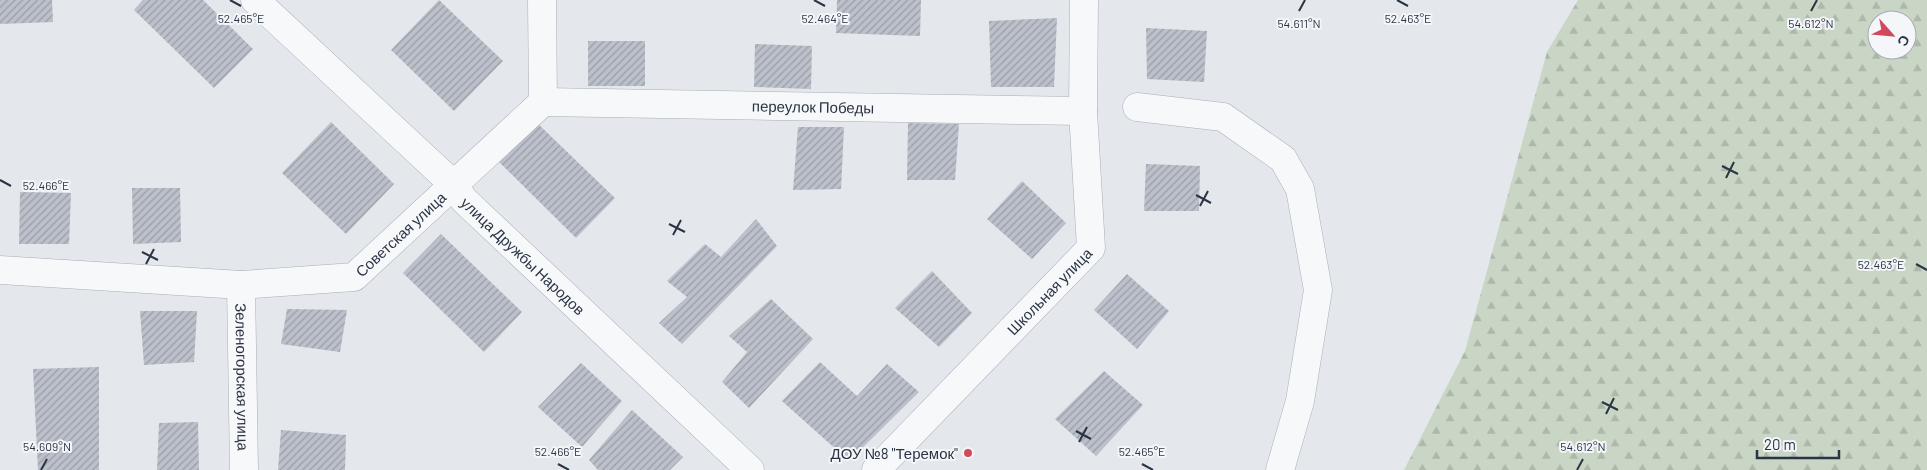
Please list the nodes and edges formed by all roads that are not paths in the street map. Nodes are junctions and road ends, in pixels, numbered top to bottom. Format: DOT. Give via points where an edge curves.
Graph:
graph roads {
  1 [pos="255,0"];
  2 [pos="542,0"];
  3 [pos="1084,0"];
  4 [pos="543,102"];
  5 [pos="1138,107"];
  6 [pos="1083,111"];
  7 [pos="453,184"];
  8 [pos="0,270"];
  9 [pos="241,285"];
  10 [pos="244,470"];
  11 [pos="750,470"];
  12 [pos="876,470"];
  13 [pos="1280,470"];
  1 -- 7 [label="street, улица Дружбы Народов"];
  2 -- 4 [label="street"];
  3 -- 6 [label="street, Школьная улица"];
  4 -- 6 [label="street, переулок Победы"];
  4 -- 7 [label="street, Советская улица"];
  5 -- 13 [label="street" via="1223,117 1284,160 1300,189 1318,290 1300,401"];
  6 -- 12 [label="street, Школьная улица" via="1091,248"];
  7 -- 9 [label="street, Советская улица" via="354,277"];
  7 -- 11 [label="street, улица Дружбы Народов" via="464,200"];
  8 -- 9 [label="street, Советская улица"];
  9 -- 10 [label="street, Зеленогорская улица"];
}
